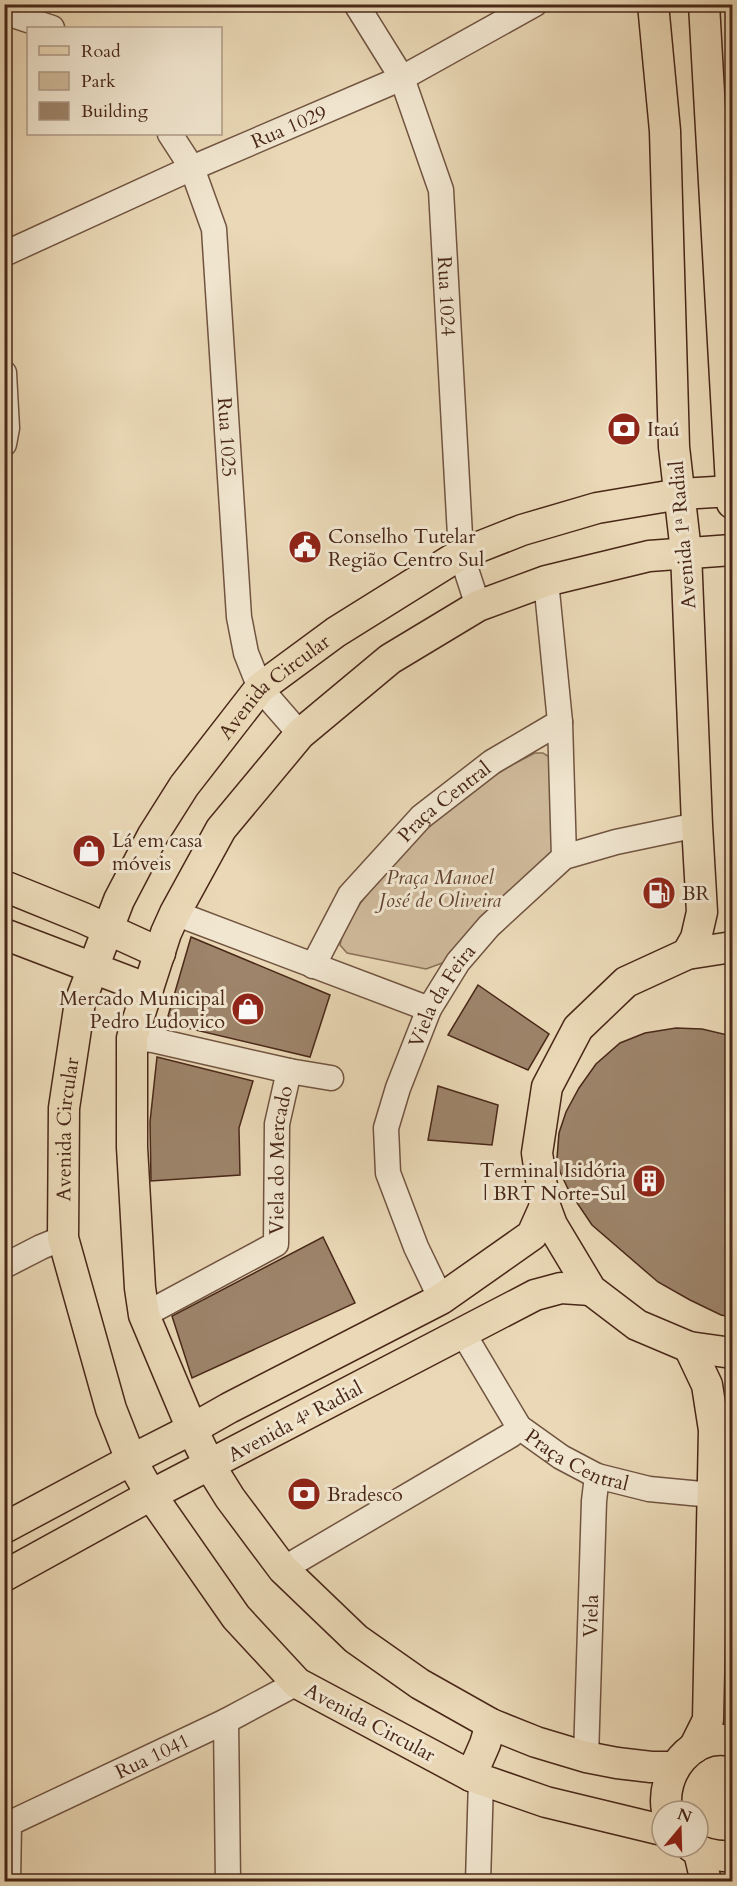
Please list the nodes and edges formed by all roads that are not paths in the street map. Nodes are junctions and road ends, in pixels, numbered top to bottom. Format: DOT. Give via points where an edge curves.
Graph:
graph roads {
  1 [pos="356,4"];
  2 [pos="535,4"];
  3 [pos="653,4"];
  4 [pos="704,4"];
  5 [pos="4,12"];
  6 [pos="49,27"];
  7 [pos="402,78"];
  8 [pos="171,135"];
  9 [pos="192,168"];
  10 [pos="4,254"];
  11 [pos="4,373"];
  12 [pos="4,444"];
  13 [pos="732,491"];
  14 [pos="680,494"];
  15 [pos="732,503"];
  16 [pos="732,550"];
  17 [pos="686,552"];
  18 [pos="461,554"];
  19 [pos="546,581"];
  20 [pos="478,606"];
  21 [pos="260,688"];
  22 [pos="560,722"];
  23 [pos="300,734"];
  24 [pos="697,825"];
  25 [pos="564,857"];
  26 [pos="4,886"];
  27 [pos="175,913"];
  28 [pos="107,928"];
  29 [pos="4,934"];
  30 [pos="732,947"];
  31 [pos="160,953"];
  32 [pos="687,954"];
  33 [pos="313,966"];
  34 [pos="94,968"];
  35 [pos="148,989"];
  36 [pos="429,1009"];
  37 [pos="132,1038"];
  38 [pos="289,1071"];
  39 [pos="331,1078"];
  40 [pos="545,1206"];
  41 [pos="63,1238"];
  42 [pos="4,1266"];
  43 [pos="591,1290"];
  44 [pos="441,1299"];
  45 [pos="144,1315"];
  46 [pos="463,1333"];
  47 [pos="688,1347"];
  48 [pos="732,1353"];
  49 [pos="519,1427"];
  50 [pos="192,1429"];
  51 [pos="130,1460"];
  52 [pos="210,1466"];
  53 [pos="597,1476"];
  54 [pos="151,1495"];
  55 [pos="712,1495"];
  56 [pos="4,1528"];
  57 [pos="283,1569"];
  58 [pos="4,1576"];
  59 [pos="297,1683"];
  60 [pos="226,1721"];
  61 [pos="492,1724"];
  62 [pos="732,1741"];
  63 [pos="586,1757"];
  64 [pos="684,1758"];
  65 [pos="476,1778"];
  66 [pos="666,1799"];
  67 [pos="7,1825"];
  68 [pos="650,1827"];
  69 [pos="710,1854"];
  70 [pos="732,1856"];
  71 [pos="698,1859"];
  72 [pos="8,1881"];
  73 [pos="228,1881"];
  74 [pos="478,1881"];
  75 [pos="706,1881"];
  1 -- 7 [label="street, Rua 1024"];
  2 -- 7 [label="street, Rua 1029"];
  3 -- 14 [label="main road, Avenida 1ª Radial" via="665,131 674,447"];
  4 -- 13 [label="main road"];
  5 -- 6 [label="street"];
  7 -- 9 [label="street, Rua 1029"];
  7 -- 18 [label="street, Rua 1024" via="441,190"];
  8 -- 9 [label="street, Rua 1025"];
  9 -- 10 [label="street, Rua 1029"];
  9 -- 21 [label="street, Rua 1025" via="214,229 239,617 246,653"];
  11 -- 12 [label="street"];
  13 -- 14 [label="main road, Avenida Circular"];
  13 -- 15 [label="main road"];
  14 -- 17 [label="main road, Avenida 1ª Radial"];
  14 -- 18 [label="main road, Avenida Circular" via="597,508 522,530"];
  16 -- 17 [label="main road"];
  17 -- 19 [label="main road" via="649,556"];
  17 -- 24 [label="main road, Avenida 1ª Radial"];
  18 -- 20 [label="street, Rua 1024"];
  18 -- 21 [label="main road, Avenida Circular" via="336,632"];
  19 -- 20 [label="main road"];
  19 -- 22 [label="street"];
  20 -- 23 [label="main road" via="390,659"];
  21 -- 23 [label="street, Rua 1025"];
  21 -- 28 [label="main road, Avenida Circular" via="184,786 159,825"];
  22 -- 25 [label="street"];
  22 -- 33 [label="street, Praça Central" via="492,762 421,817 350,895"];
  23 -- 27 [label="main road" via="221,829"];
  24 -- 25 [label="street, Viela da Feira"];
  24 -- 32 [label="main road, Avenida 1ª Radial" via="702,912 696,938"];
  25 -- 36 [label="street, Viela da Feira" via="489,926 458,962"];
  26 -- 28 [label="main road"];
  27 -- 31 [label="main road"];
  27 -- 33 [label="street"];
  28 -- 31 [label="main road"];
  28 -- 34 [label="main road, Avenida Circular"];
  29 -- 34 [label="main road"];
  30 -- 32 [label="main road"];
  31 -- 35 [label="main road"];
  32 -- 40 [label="main road" via="626,982 578,1028 547,1087 537,1154"];
  33 -- 36 [label="street"];
  34 -- 35 [label="main road"];
  34 -- 41 [label="main road, Avenida Circular" via="80,1002 64,1108"];
  35 -- 37 [label="main road"];
  36 -- 44 [label="street, Viela da Feira" via="386,1128 388,1173"];
  37 -- 38 [label="street, Viela do Mercado"];
  37 -- 45 [label="main road" via="132,1148"];
  38 -- 39 [label="street, Viela do Mercado"];
  38 -- 45 [label="street, Viela do Mercado" via="277,1124 276,1244"];
  40 -- 43 [label="main road"];
  40 -- 44 [label="main road, Avenida 4ª Radial" via="532,1235"];
  41 -- 42 [label="street"];
  41 -- 51 [label="main road, Avenida Circular" via="111,1409"];
  43 -- 46 [label="main road, Avenida 4ª Radial" via="561,1288 535,1295"];
  43 -- 47 [label="main road" via="636,1325"];
  44 -- 50 [label="main road, Avenida 4ª Radial"];
  45 -- 50 [label="main road"];
  46 -- 49 [label="street, Praça Central"];
  46 -- 52 [label="main road, Avenida 4ª Radial"];
  47 -- 48 [label="main road"];
  47 -- 55 [label="main road" via="707,1385 714,1430"];
  49 -- 53 [label="street, Praça Central" via="561,1457"];
  49 -- 57 [label="street" via="511,1436"];
  50 -- 51 [label="main road, Avenida 4ª Radial"];
  50 -- 52 [label="main road"];
  51 -- 54 [label="main road, Avenida Circular"];
  51 -- 56 [label="main road, Avenida 4ª Radial"];
  52 -- 54 [label="main road, Avenida 4ª Radial"];
  52 -- 57 [label="main road"];
  53 -- 55 [label="street, Praça Central" via="649,1489"];
  53 -- 63 [label="street, Viela"];
  54 -- 58 [label="main road, Avenida 4ª Radial"];
  54 -- 59 [label="main road, Avenida Circular" via="236,1617"];
  55 -- 64 [label="main road" via="708,1720"];
  57 -- 61 [label="main road" via="356,1639 420,1684"];
  59 -- 60 [label="street, Rua 1041"];
  59 -- 65 [label="main road, Avenida Circular"];
  60 -- 67 [label="street, Rua 1041"];
  60 -- 73 [label="street"];
  61 -- 63 [label="main road"];
  61 -- 65 [label="main road"];
  62 -- 64 [label="main road" via="711,1741"];
  63 -- 64 [label="main road" via="628,1764"];
  64 -- 66 [label="main road" via="669,1779"];
  65 -- 68 [label="main road, Avenida Circular" via="546,1802"];
  65 -- 74 [label="street"];
  67 -- 72 [label="street"];
  69 -- 70 [label="main road"];
  71 -- 75 [label="main road"];
}
